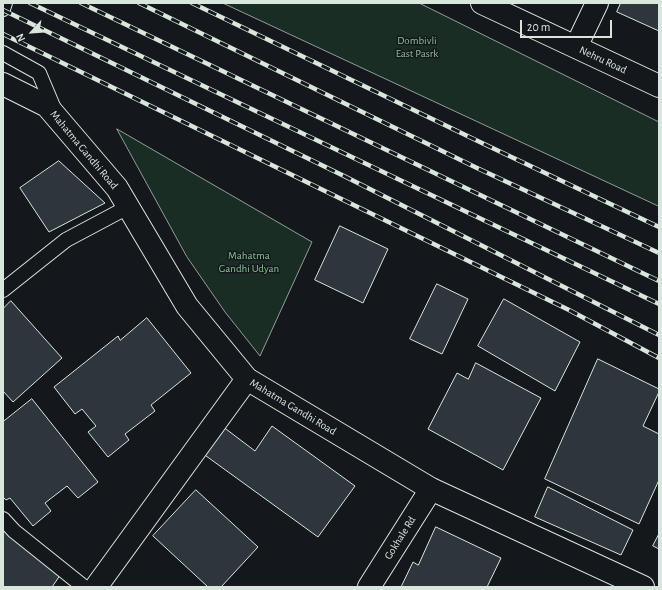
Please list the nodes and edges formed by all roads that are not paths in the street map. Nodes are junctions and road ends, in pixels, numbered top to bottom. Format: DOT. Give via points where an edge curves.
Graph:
graph roads {
  1 [pos="5,3"];
  2 [pos="482,3"];
  3 [pos="597,3"];
  4 [pos="3,8"];
  5 [pos="576,47"];
  6 [pos="3,53"];
  7 [pos="3,84"];
  8 [pos="659,86"];
  9 [pos="60,122"];
  10 [pos="128,207"];
  11 [pos="3,290"];
  12 [pos="247,379"];
  13 [pos="431,489"];
  14 [pos="3,519"];
  15 [pos="84,587"];
  16 [pos="96,587"];
  17 [pos="369,587"];
  18 [pos="643,587"];
  1 -- 4 [label="lane"];
  2 -- 5 [label="street, Nehru Road"];
  3 -- 5 [label="street"];
  5 -- 8 [label="street, Nehru Road"];
  6 -- 9 [label="lane" via="39,73"];
  7 -- 9 [label="street, Mahatma Gandhi Road" via="47,106"];
  9 -- 10 [label="street, Mahatma Gandhi Road" via="117,188"];
  10 -- 11 [label="lane" via="66,240"];
  10 -- 12 [label="street, Mahatma Gandhi Road" via="187,306"];
  12 -- 13 [label="street, Mahatma Gandhi Road"];
  12 -- 16 [label="street"];
  13 -- 17 [label="street, Gokhale Rd"];
  13 -- 18 [label="street, Mahatma Gandhi Road"];
  14 -- 15 [label="lane" via="14,531"];
}
